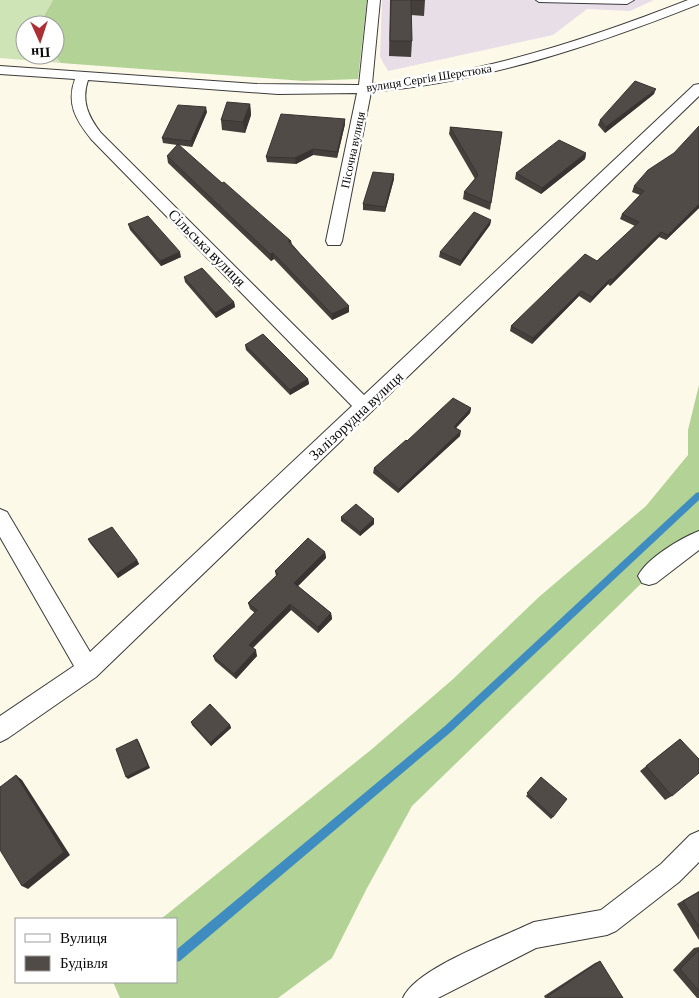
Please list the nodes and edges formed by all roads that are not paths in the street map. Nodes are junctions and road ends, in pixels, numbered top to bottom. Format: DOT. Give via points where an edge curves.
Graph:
graph roads {
  1 [pos="374,0"];
  2 [pos="539,0"];
  3 [pos="631,0"];
  4 [pos="699,0"];
  5 [pos="0,70"];
  6 [pos="83,76"];
  7 [pos="699,88"];
  8 [pos="365,89"];
  9 [pos="334,240"];
  10 [pos="365,407"];
  11 [pos="0,518"];
  12 [pos="699,540"];
  13 [pos="649,576"];
  14 [pos="88,669"];
  15 [pos="0,730"];
  16 [pos="699,844"];
  17 [pos="417,998"];
  1 -- 8 [label="street, Пісочна вулиця"];
  2 -- 3 [label="lane"];
  4 -- 8 [label="street, вулиця Сергія Шерстюка" via="630,28 502,66"];
  5 -- 6 [label="street, вулиця Сергія Шерстюка"];
  6 -- 8 [label="street, вулиця Сергія Шерстюка" via="300,92"];
  6 -- 10 [label="street, Сільська вулиця" via="77,92 78,105 81,118 96,136"];
  7 -- 10 [label="street, Залізорудна вулиця"];
  8 -- 9 [label="street, Пісочна вулиця"];
  10 -- 14 [label="street, Залізорудна вулиця"];
  11 -- 14 [label="street"];
  12 -- 13 [label="street" via="682,549"];
  14 -- 15 [label="street, Залізорудна вулиця"];
  16 -- 17 [label="street" via="670,873 607,922 534,935 433,984"];
}
